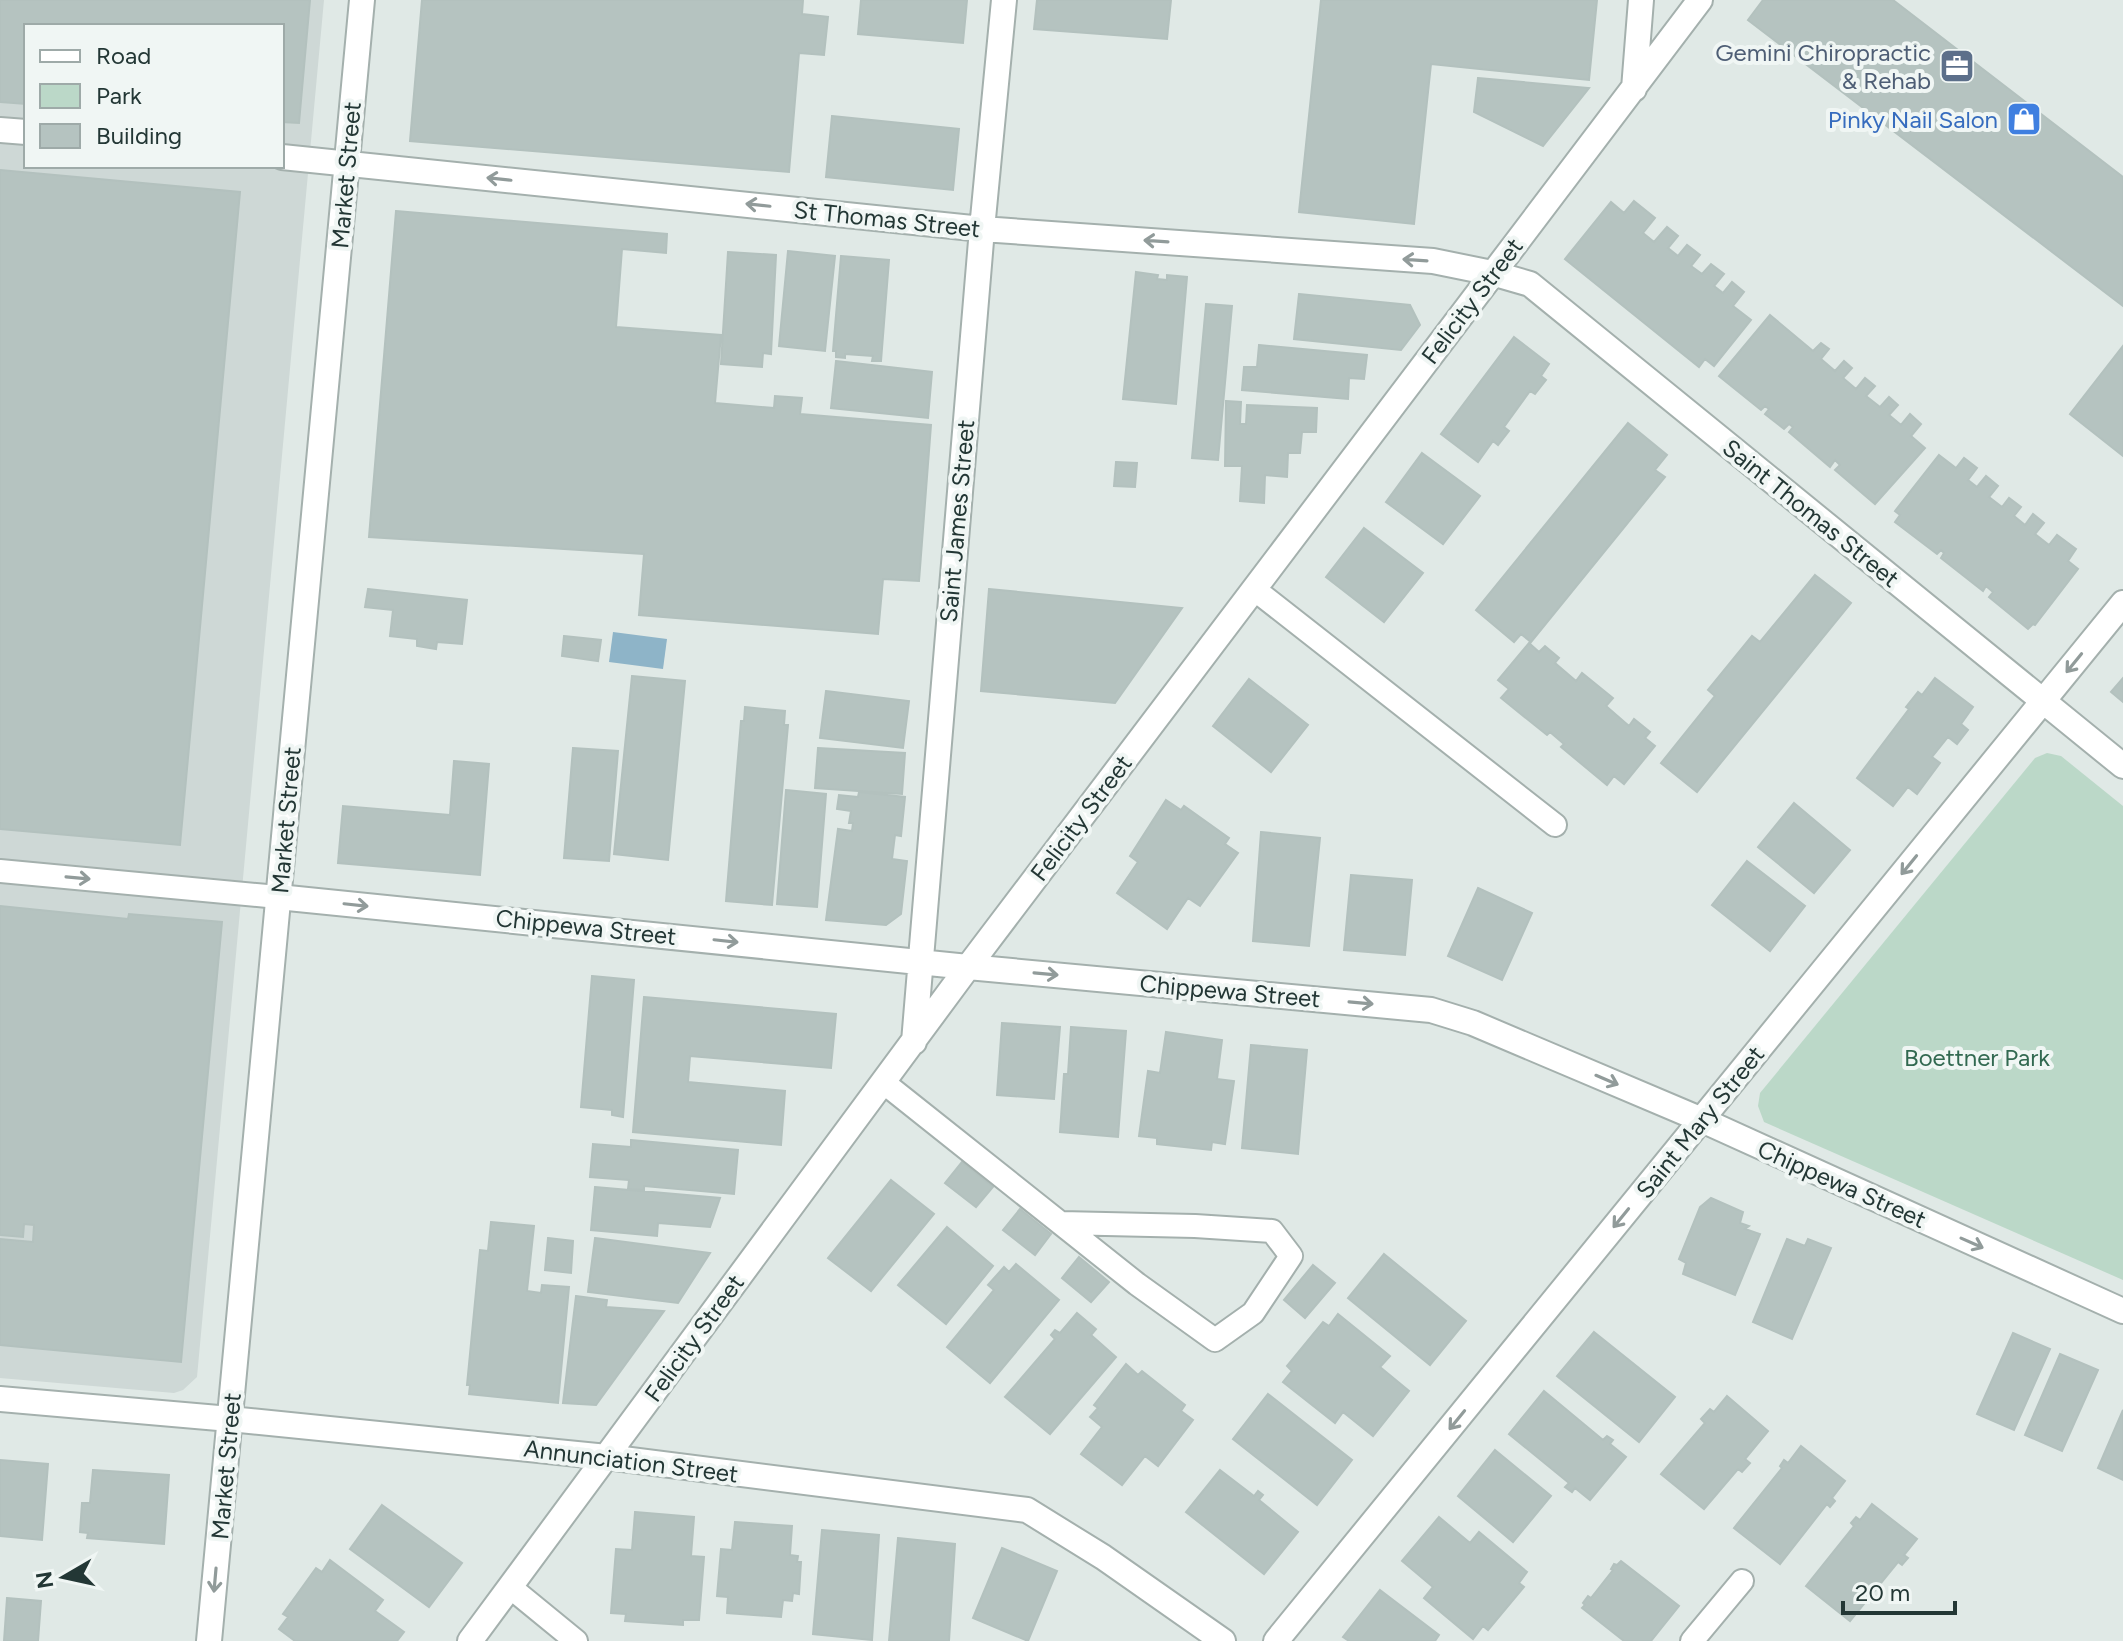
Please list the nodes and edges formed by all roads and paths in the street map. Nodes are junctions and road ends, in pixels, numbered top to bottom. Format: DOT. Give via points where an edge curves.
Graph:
graph roads {
  1 [pos="362,0"];
  2 [pos="1004,0"];
  3 [pos="1641,0"];
  4 [pos="1700,0"];
  5 [pos="1634,89"];
  6 [pos="0,130"];
  7 [pos="24,132"];
  8 [pos="284,157"];
  9 [pos="347,163"];
  10 [pos="982,229"];
  11 [pos="1492,273"];
  12 [pos="1254,589"];
  13 [pos="2123,603"];
  14 [pos="2043,701"];
  15 [pos="2123,766"];
  16 [pos="1555,825"];
  17 [pos="0,871"];
  18 [pos="278,897"];
  19 [pos="920,960"];
  20 [pos="968,967"];
  21 [pos="914,1043"];
  22 [pos="883,1082"];
  23 [pos="1702,1120"];
  24 [pos="1061,1223"];
  25 [pos="2123,1311"];
  26 [pos="0,1399"];
  27 [pos="230,1419"];
  28 [pos="607,1457"];
  29 [pos="1742,1581"];
  30 [pos="510,1587"];
  31 [pos="209,1641"];
  32 [pos="470,1641"];
  33 [pos="576,1641"];
  34 [pos="1223,1641"];
  35 [pos="1276,1641"];
  36 [pos="1692,1641"];
  1 -- 9 [label="street, Market Street"];
  2 -- 10 [label="street, Saint James Street"];
  3 -- 5 [label="street"];
  4 -- 5 [label="street, Felicity Street"];
  5 -- 11 [label="street, Felicity Street"];
  6 -- 7 [label="street"];
  8 -- 9 [label="street, St Thomas Street"];
  10 -- 9 [label="street, St Thomas Street, one-way"];
  9 -- 18 [label="street, Market Street"];
  11 -- 10 [label="street, St Thomas Street, one-way" via="1433,261"];
  10 -- 19 [label="street, Saint James Street"];
  11 -- 12 [label="street, Felicity Street"];
  11 -- 14 [label="street, Saint Thomas Street" via="1530,284"];
  12 -- 16 [label="lane"];
  12 -- 20 [label="street, Felicity Street"];
  13 -- 14 [label="street, Saint Mary Street, one-way"];
  14 -- 15 [label="street, Saint Thomas Street"];
  14 -- 23 [label="street, Saint Mary Street, one-way"];
  17 -- 18 [label="lane, one-way"];
  18 -- 19 [label="street, Chippewa Street, one-way"];
  18 -- 27 [label="street, Market Street"];
  19 -- 20 [label="street, Chippewa Street"];
  19 -- 21 [label="street, Saint James Street"];
  20 -- 21 [label="street, Felicity Street"];
  20 -- 23 [label="street, Chippewa Street, one-way" via="1431,1010"];
  21 -- 22 [label="street, Felicity Street"];
  22 -- 24 [label="lane"];
  22 -- 28 [label="street, Felicity Street"];
  23 -- 25 [label="street, Chippewa Street, one-way"];
  23 -- 35 [label="street, Saint Mary Street, one-way"];
  24 -- 24 [label="lane" via="1215,1340 1253,1313 1291,1256 1272,1231"];
  26 -- 27 [label="street, Annunciation Street"];
  27 -- 28 [label="street, Annunciation Street"];
  27 -- 31 [label="street, Market Street, one-way"];
  28 -- 30 [label="street, Felicity Street"];
  28 -- 34 [label="street, Annunciation Street" via="1027,1510"];
  29 -- 36 [label="lane"];
  30 -- 32 [label="street, Felicity Street"];
  30 -- 33 [label="lane"];
}
